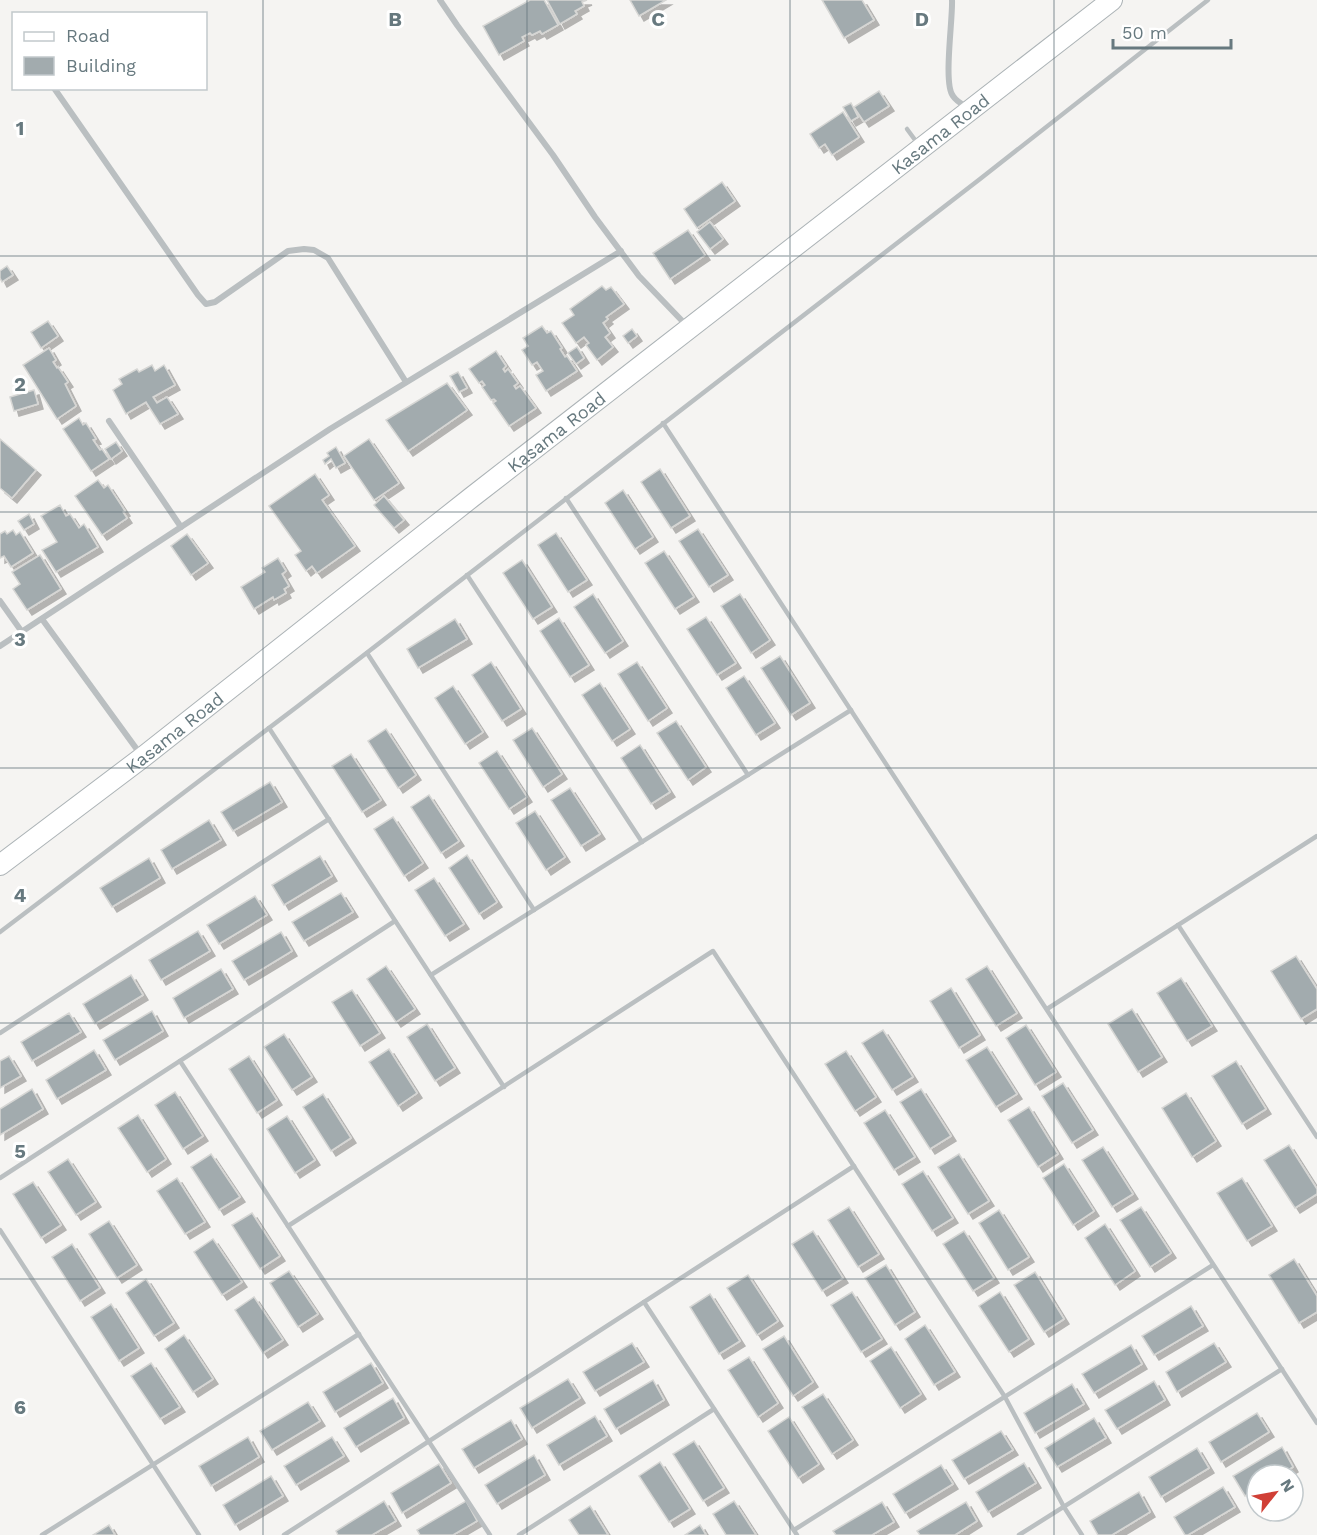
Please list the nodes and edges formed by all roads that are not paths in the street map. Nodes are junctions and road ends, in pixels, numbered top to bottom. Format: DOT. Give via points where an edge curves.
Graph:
graph roads {
  1 [pos="440,0"];
  2 [pos="952,0"];
  3 [pos="1112,0"];
  4 [pos="1208,0"];
  5 [pos="55,90"];
  6 [pos="970,111"];
  7 [pos="907,129"];
  8 [pos="921,148"];
  9 [pos="621,251"];
  10 [pos="689,329"];
  11 [pos="406,382"];
  12 [pos="109,421"];
  13 [pos="663,423"];
  14 [pos="566,498"];
  15 [pos="182,527"];
  16 [pos="467,575"];
  17 [pos="0,601"];
  18 [pos="42,619"];
  19 [pos="22,632"];
  20 [pos="0,646"];
  21 [pos="367,653"];
  22 [pos="851,710"];
  23 [pos="269,728"];
  24 [pos="143,758"];
  25 [pos="748,775"];
  26 [pos="329,819"];
  27 [pos="1317,836"];
  28 [pos="642,842"];
  29 [pos="0,865"];
  30 [pos="534,910"];
  31 [pos="395,921"];
  32 [pos="1178,925"];
  33 [pos="0,932"];
  34 [pos="431,975"];
  35 [pos="1047,1009"];
  36 [pos="0,1033"];
  37 [pos="180,1061"];
  38 [pos="504,1087"];
  39 [pos="1317,1137"];
  40 [pos="854,1166"];
  41 [pos="0,1178"];
  42 [pos="288,1226"];
  43 [pos="0,1230"];
  44 [pos="1213,1264"];
  45 [pos="644,1302"];
  46 [pos="359,1334"];
  47 [pos="1282,1369"];
  48 [pos="1005,1397"];
  49 [pos="714,1409"];
  50 [pos="1317,1423"];
  51 [pos="429,1441"];
  52 [pos="153,1465"];
  53 [pos="1064,1507"];
  54 [pos="795,1533"];
  55 [pos="45,1534"];
  56 [pos="199,1535"];
  57 [pos="284,1535"];
  58 [pos="490,1535"];
  59 [pos="519,1535"];
  60 [pos="1020,1535"];
  61 [pos="1082,1535"];
  1 -- 9 [label="street"];
  2 -- 6 [label="street" via="950,89 952,96"];
  3 -- 6 [label="street, Kasama Road"];
  4 -- 13 [label="lane"];
  5 -- 11 [label="street" via="206,304 215,302 288,251 314,250 328,258"];
  6 -- 8 [label="street, Kasama Road"];
  7 -- 8 [label="lane"];
  8 -- 10 [label="street, Kasama Road"];
  9 -- 10 [label="street"];
  9 -- 11 [label="street"];
  10 -- 24 [label="street, Kasama Road"];
  11 -- 15 [label="street"];
  12 -- 15 [label="street"];
  13 -- 14 [label="lane"];
  13 -- 22 [label="lane"];
  14 -- 16 [label="lane"];
  14 -- 25 [label="lane"];
  15 -- 18 [label="street"];
  16 -- 21 [label="lane"];
  16 -- 28 [label="lane"];
  17 -- 19 [label="street"];
  18 -- 19 [label="street"];
  18 -- 24 [label="street"];
  19 -- 20 [label="street"];
  21 -- 23 [label="lane"];
  21 -- 30 [label="lane"];
  22 -- 25 [label="lane"];
  22 -- 35 [label="lane"];
  23 -- 26 [label="lane"];
  23 -- 33 [label="lane"];
  24 -- 29 [label="street, Kasama Road"];
  25 -- 28 [label="lane"];
  26 -- 31 [label="lane"];
  26 -- 36 [label="lane"];
  27 -- 32 [label="lane"];
  28 -- 30 [label="lane"];
  30 -- 34 [label="lane"];
  31 -- 34 [label="lane"];
  31 -- 37 [label="lane"];
  32 -- 35 [label="lane"];
  32 -- 39 [label="lane"];
  34 -- 38 [label="lane"];
  35 -- 44 [label="lane"];
  37 -- 41 [label="lane"];
  37 -- 42 [label="lane"];
  38 -- 40 [label="lane" via="713,951"];
  38 -- 42 [label="lane"];
  40 -- 45 [label="lane"];
  40 -- 48 [label="lane"];
  42 -- 46 [label="lane"];
  43 -- 52 [label="lane"];
  44 -- 47 [label="lane"];
  44 -- 48 [label="lane"];
  45 -- 49 [label="lane"];
  45 -- 51 [label="lane"];
  46 -- 51 [label="lane"];
  46 -- 52 [label="lane"];
  47 -- 50 [label="lane"];
  47 -- 53 [label="lane"];
  48 -- 53 [label="lane"];
  48 -- 54 [label="lane"];
  49 -- 54 [label="lane"];
  49 -- 59 [label="lane"];
  51 -- 57 [label="lane"];
  51 -- 58 [label="lane"];
  52 -- 55 [label="lane"];
  52 -- 56 [label="lane"];
  53 -- 60 [label="lane"];
  53 -- 61 [label="lane"];
}
